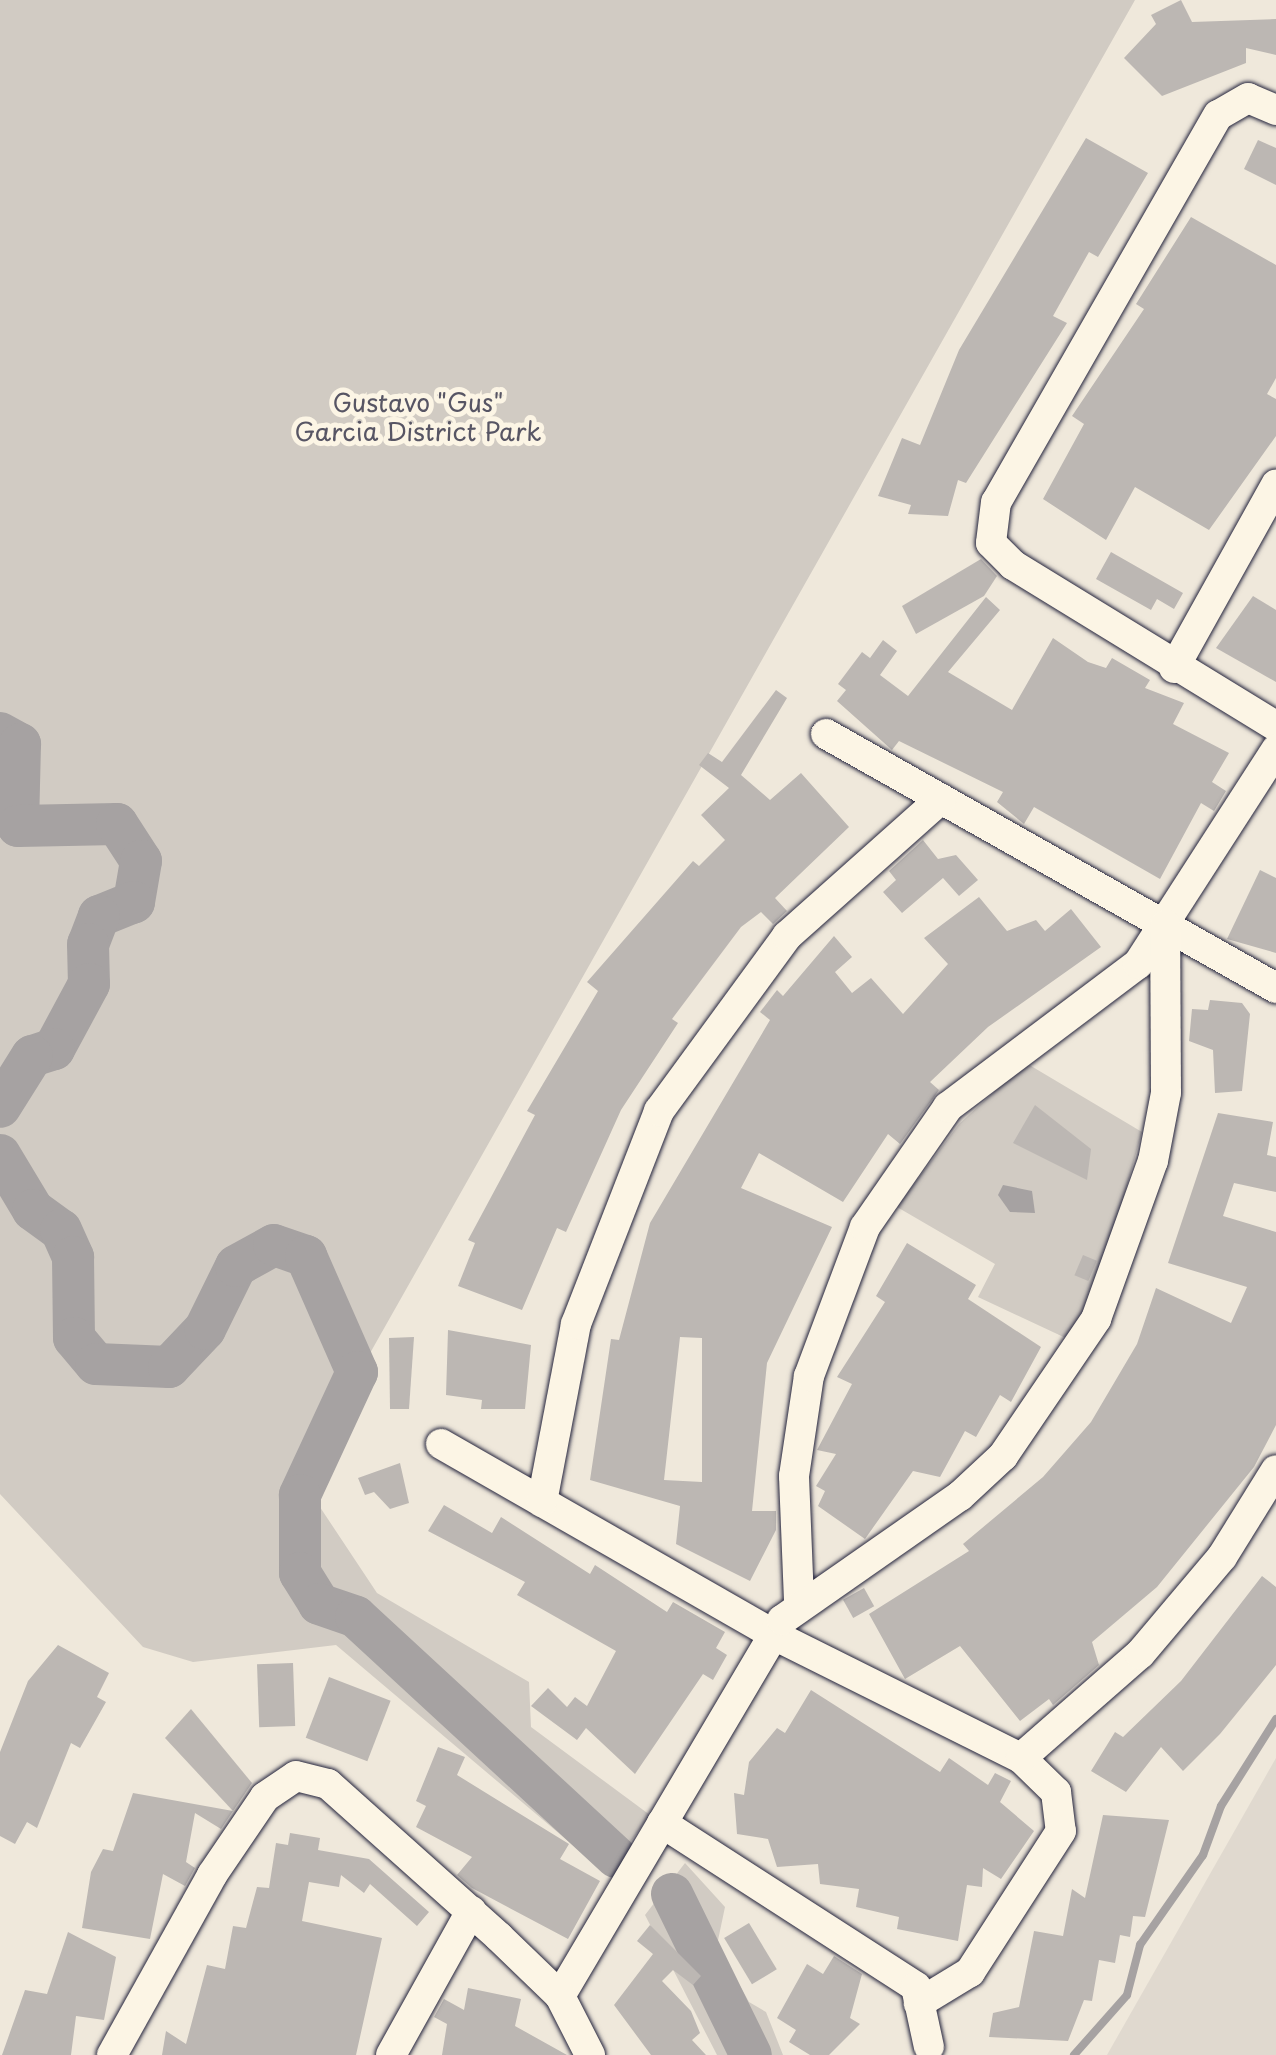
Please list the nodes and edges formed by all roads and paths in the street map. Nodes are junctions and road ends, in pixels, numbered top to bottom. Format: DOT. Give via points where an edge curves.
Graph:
graph roads {
  1 [pos="1276,110"];
  2 [pos="1276,485"];
  3 [pos="1174,668"];
  4 [pos="1276,726"];
  5 [pos="826,734"];
  6 [pos="1276,750"];
  7 [pos="942,799"];
  8 [pos="1166,926"];
  9 [pos="1276,988"];
  10 [pos="441,1444"];
  11 [pos="1276,1470"];
  12 [pos="542,1502"];
  13 [pos="799,1601"];
  14 [pos="774,1634"];
  15 [pos="1021,1758"];
  16 [pos="662,1823"];
  17 [pos="471,1911"];
  18 [pos="560,1996"];
  19 [pos="919,2004"];
  20 [pos="929,2048"];
  21 [pos="112,2055"];
  22 [pos="391,2055"];
  23 [pos="590,2055"];
  1 -- 3 [label="lane" via="1248,98 1218,115 996,502 991,543 1013,565"];
  2 -- 3 [label="lane"];
  3 -- 4 [label="lane"];
  5 -- 7 [label="lane"];
  6 -- 8 [label="lane"];
  7 -- 8 [label="lane"];
  7 -- 12 [label="lane" via="787,936 659,1111 576,1324"];
  8 -- 9 [label="lane"];
  8 -- 13 [label="lane" via="1138,964 948,1107 865,1227 809,1376 793,1492"];
  8 -- 13 [label="lane" via="1166,1092 1152,1162 1096,1319 989,1470 884,1553"];
  10 -- 12 [label="lane"];
  11 -- 15 [label="lane" via="1222,1557 1140,1654"];
  12 -- 14 [label="lane"];
  13 -- 14 [label="lane"];
  14 -- 15 [label="lane"];
  14 -- 16 [label="lane"];
  15 -- 19 [label="lane" via="1056,1792 1061,1831 970,1972"];
  16 -- 18 [label="lane"];
  16 -- 19 [label="lane" via="916,1987"];
  17 -- 18 [label="lane"];
  17 -- 21 [label="lane" via="328,1784 296,1776 265,1796 212,1875"];
  17 -- 22 [label="lane"];
  18 -- 23 [label="lane"];
  19 -- 20 [label="lane"];
}
